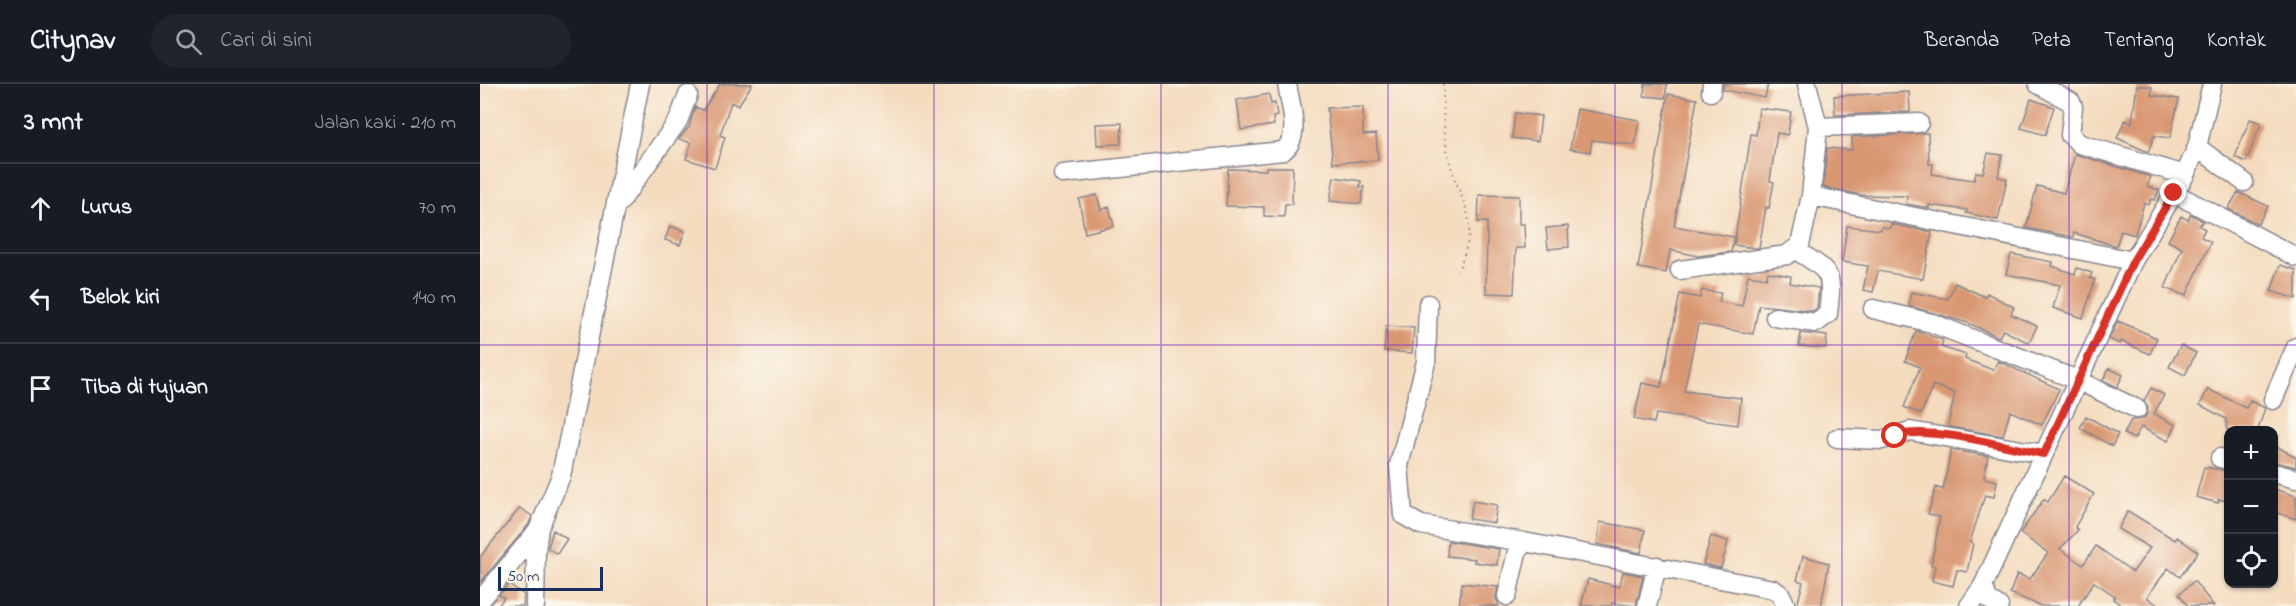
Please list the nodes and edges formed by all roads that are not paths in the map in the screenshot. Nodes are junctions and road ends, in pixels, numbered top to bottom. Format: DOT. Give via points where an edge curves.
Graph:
graph roads {
  1 [pos="640,84"];
  2 [pos="1287,84"];
  3 [pos="1807,84"];
  4 [pos="2038,84"];
  5 [pos="2212,84"];
  6 [pos="688,95"];
  7 [pos="1920,123"];
  8 [pos="1818,127"];
  9 [pos="2197,147"];
  10 [pos="1063,174"];
  11 [pos="2185,175"];
  12 [pos="2244,182"];
  13 [pos="2174,193"];
  14 [pos="1811,196"];
  15 [pos="614,213"];
  16 [pos="1796,250"];
  17 [pos="2296,257"];
  18 [pos="2133,261"];
  19 [pos="1680,270"];
  20 [pos="1428,304"];
  21 [pos="1873,309"];
  22 [pos="1775,317"];
  23 [pos="2296,347"];
  24 [pos="2077,380"];
  25 [pos="2273,400"];
  26 [pos="2137,409"];
  27 [pos="1837,438"];
  28 [pos="2044,454"];
  29 [pos="2278,474"];
  30 [pos="2296,479"];
  31 [pos="539,528"];
  32 [pos="1524,542"];
  33 [pos="1657,566"];
  34 [pos="1983,586"];
  35 [pos="1507,596"];
  36 [pos="480,601"];
  37 [pos="535,606"];
  38 [pos="1647,606"];
  39 [pos="1786,606"];
  40 [pos="1969,606"];
  41 [pos="1999,606"];
  1 -- 15 [label="street"];
  2 -- 10 [label="street" via="1294,133 1293,141 1283,151"];
  3 -- 8 [label="street"];
  4 -- 11 [label="street" via="2071,102 2069,130 2080,144"];
  5 -- 9 [label="street"];
  6 -- 15 [label="street" via="678,121 629,186"];
  7 -- 8 [label="street"];
  8 -- 14 [label="street"];
  9 -- 11 [label="street"];
  9 -- 12 [label="street"];
  11 -- 13 [label="street"];
  13 -- 17 [label="street"];
  13 -- 18 [label="street"];
  14 -- 16 [label="street"];
  14 -- 18 [label="street"];
  15 -- 31 [label="street" via="561,476"];
  16 -- 19 [label="street" via="1787,255"];
  16 -- 22 [label="street" via="1828,274 1832,282 1828,314 1816,323"];
  18 -- 24 [label="street"];
  20 -- 32 [label="street" via="1426,362 1399,465 1403,515 1421,525"];
  21 -- 24 [label="street" via="1932,323"];
  23 -- 25 [label="street"];
  24 -- 26 [label="street"];
  24 -- 28 [label="street"];
  27 -- 28 [label="street" via="1882,440 1910,431"];
  28 -- 34 [label="street"];
  29 -- 30 [label="street"];
  31 -- 36 [label="street"];
  31 -- 37 [label="street"];
  32 -- 33 [label="street"];
  32 -- 35 [label="street" via="1517,552"];
  33 -- 38 [label="street"];
  33 -- 39 [label="street" via="1773,589"];
  34 -- 40 [label="street"];
  34 -- 41 [label="street" via="1988,599"];
}
